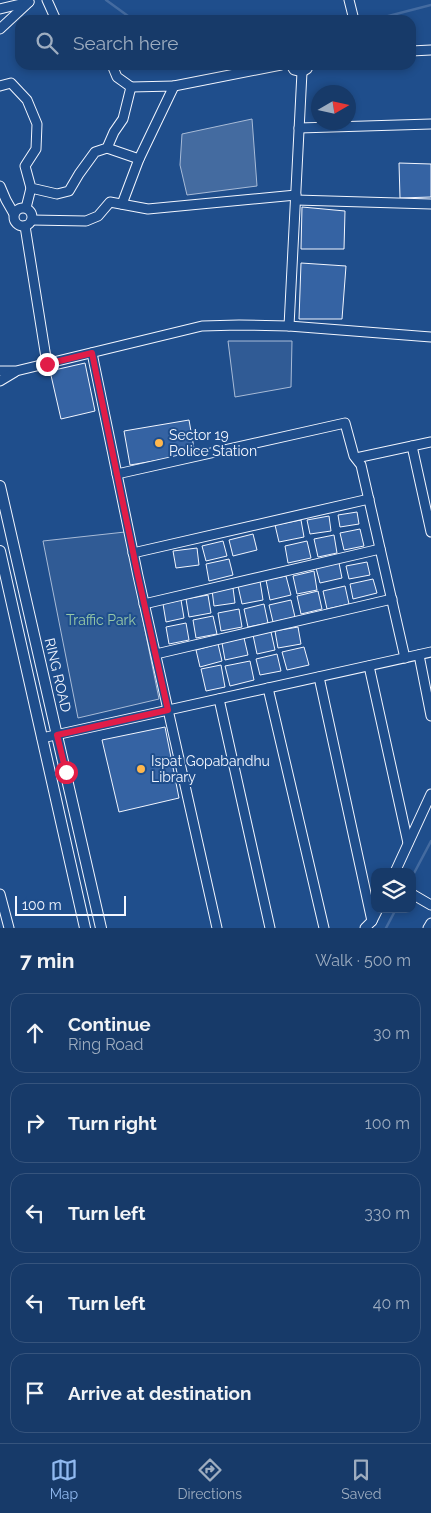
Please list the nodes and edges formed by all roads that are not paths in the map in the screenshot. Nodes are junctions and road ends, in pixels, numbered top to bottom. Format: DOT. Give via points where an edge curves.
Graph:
graph roads {
  1 [pos="47,0"];
  2 [pos="349,0"];
  3 [pos="31,1"];
  4 [pos="0,9"];
  5 [pos="15,15"];
  6 [pos="16,15"];
  7 [pos="54,15"];
  8 [pos="353,15"];
  9 [pos="0,29"];
  10 [pos="431,50"];
  11 [pos="416,51"];
  12 [pos="114,70"];
  13 [pos="256,70"];
  14 [pos="294,70"];
  15 [pos="305,70"];
  16 [pos="302,72"];
  17 [pos="0,86"];
  18 [pos="174,86"];
  19 [pos="132,87"];
  20 [pos="431,124"];
  21 [pos="299,128"];
  22 [pos="107,148"];
  23 [pos="139,159"];
  24 [pos="0,186"];
  25 [pos="32,188"];
  26 [pos="296,198"];
  27 [pos="122,204"];
  28 [pos="431,204"];
  29 [pos="26,208"];
  30 [pos="14,214"];
  31 [pos="28,223"];
  32 [pos="289,326"];
  33 [pos="431,336"];
  34 [pos="92,353"];
  35 [pos="47,364"];
  36 [pos="0,371"];
  37 [pos="16,371"];
  38 [pos="0,381"];
  39 [pos="431,442"];
  40 [pos="412,446"];
  41 [pos="356,458"];
  42 [pos="117,474"];
  43 [pos="0,486"];
  44 [pos="369,499"];
  45 [pos="431,532"];
  46 [pos="380,549"];
  47 [pos="0,552"];
  48 [pos="133,553"];
  49 [pos="392,599"];
  50 [pos="144,604"];
  51 [pos="431,652"];
  52 [pos="156,654"];
  53 [pos="419,654"];
  54 [pos="405,658"];
  55 [pos="369,666"];
  56 [pos="319,677"];
  57 [pos="268,688"];
  58 [pos="218,699"];
  59 [pos="168,710"];
  60 [pos="431,716"];
  61 [pos="57,735"];
  62 [pos="42,738"];
  63 [pos="431,794"];
  64 [pos="408,843"];
  65 [pos="397,868"];
  66 [pos="0,894"];
  67 [pos="416,896"];
  68 [pos="431,905"];
  69 [pos="376,913"];
  70 [pos="372,921"];
  71 [pos="431,923"];
  72 [pos="9,928"];
  73 [pos="85,928"];
  74 [pos="101,928"];
  75 [pos="218,928"];
  76 [pos="270,928"];
  77 [pos="324,928"];
  78 [pos="365,928"];
  79 [pos="428,928"];
  1 -- 7 [label="street"];
  2 -- 8 [label="street"];
  3 -- 4 [label="street"];
  3 -- 6 [label="street"];
  5 -- 9 [label="street"];
  10 -- 11 [label="street"];
  12 -- 19 [label="street" via="117,77"];
  13 -- 18 [label="street"];
  14 -- 16 [label="street"];
  15 -- 16 [label="street"];
  16 -- 21 [label="street"];
  17 -- 25 [label="street" via="11,83 27,100 37,124 36,149 25,166"];
  18 -- 19 [label="street"];
  18 -- 23 [label="street"];
  19 -- 22 [label="street" via="123,119"];
  20 -- 21 [label="street"];
  21 -- 26 [label="street"];
  22 -- 23 [label="street"];
  22 -- 25 [label="street" via="95,152 69,191 57,194"];
  23 -- 27 [label="street"];
  24 -- 30 [label="street"];
  25 -- 29 [label="street"];
  26 -- 27 [label="street" via="148,209"];
  26 -- 28 [label="street"];
  26 -- 32 [label="street"];
  27 -- 31 [label="street" via="110,202 98,216 86,221"];
  29 -- 30 [label="street"];
  29 -- 31 [label="street" via="31,213"];
  30 -- 31 [label="street" via="20,226"];
  31 -- 35 [label="street"];
  32 -- 33 [label="street"];
  32 -- 34 [label="street" via="202,326"];
  34 -- 35 [label="street"];
  34 -- 42 [label="street"];
  35 -- 37 [label="street"];
  36 -- 37 [label="street"];
  37 -- 38 [label="street"];
  39 -- 40 [label="street"];
  40 -- 41 [label="street"];
  40 -- 45 [label="street"];
  41 -- 42 [label="street" via="346,423"];
  41 -- 44 [label="street" via="362,465"];
  42 -- 48 [label="street"];
  43 -- 61 [label="main road, RING ROAD"];
  44 -- 46 [label="street"];
  44 -- 48 [label="street"];
  46 -- 49 [label="street"];
  46 -- 50 [label="street"];
  47 -- 62 [label="main road"];
  48 -- 50 [label="street"];
  49 -- 52 [label="street"];
  49 -- 54 [label="street"];
  50 -- 52 [label="street"];
  51 -- 53 [label="street"];
  52 -- 59 [label="street"];
  53 -- 54 [label="street"];
  53 -- 60 [label="street"];
  54 -- 55 [label="street"];
  55 -- 56 [label="street"];
  55 -- 64 [label="street"];
  56 -- 57 [label="street"];
  56 -- 70 [label="street"];
  57 -- 58 [label="street"];
  57 -- 77 [label="street"];
  58 -- 59 [label="street"];
  58 -- 76 [label="street"];
  59 -- 61 [label="street"];
  59 -- 75 [label="street"];
  61 -- 62 [label="street"];
  61 -- 74 [label="main road, RING ROAD"];
  62 -- 73 [label="main road"];
  63 -- 64 [label="street"];
  64 -- 65 [label="street"];
  66 -- 72 [label="street"];
  67 -- 68 [label="street"];
  69 -- 70 [label="street"];
  70 -- 78 [label="street"];
  71 -- 79 [label="street"];
}
